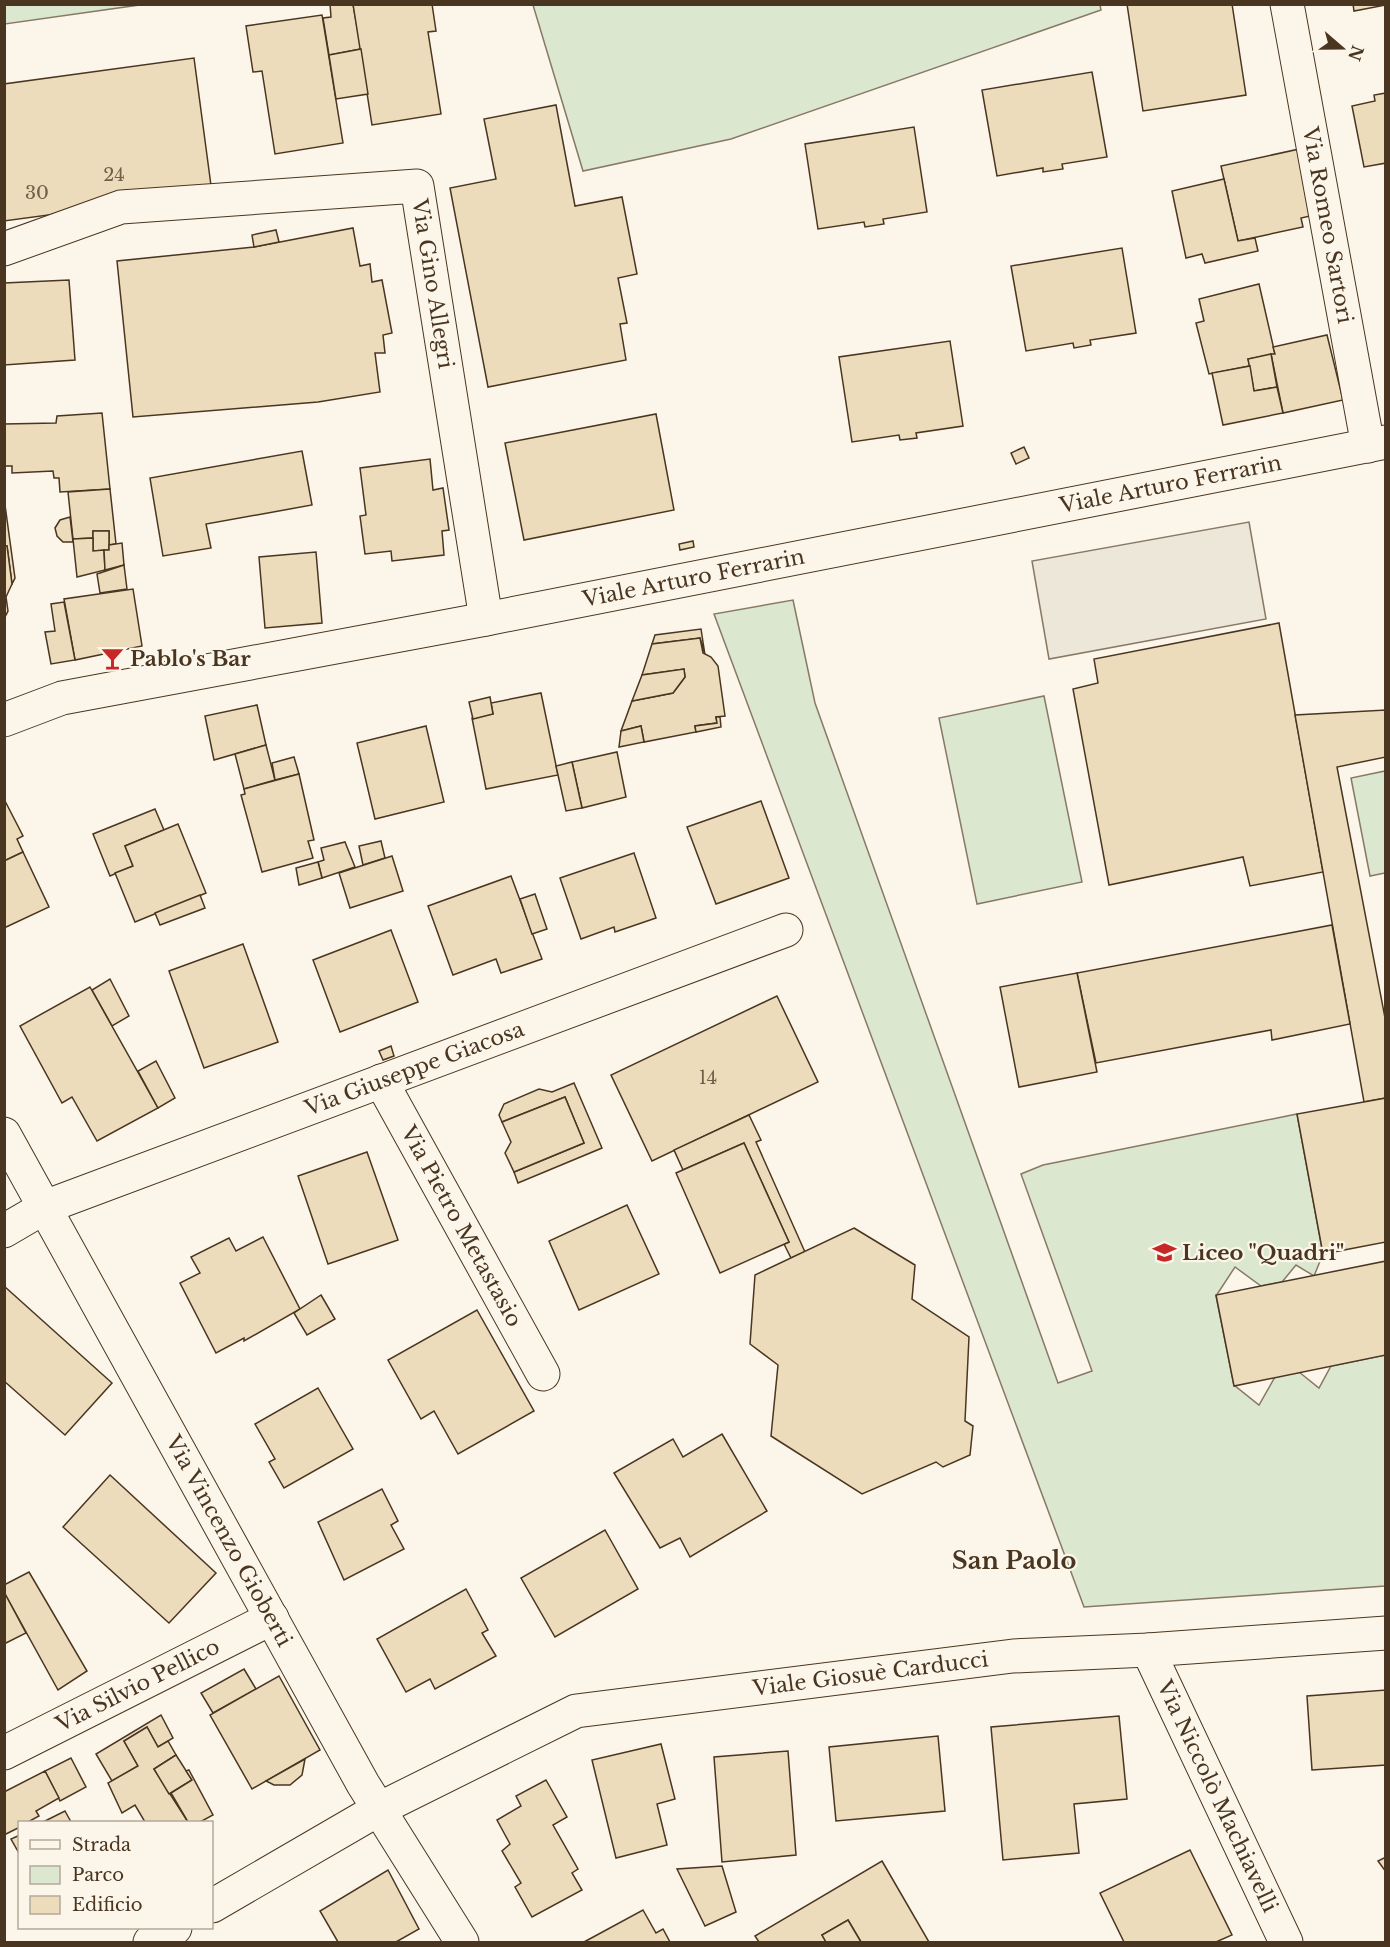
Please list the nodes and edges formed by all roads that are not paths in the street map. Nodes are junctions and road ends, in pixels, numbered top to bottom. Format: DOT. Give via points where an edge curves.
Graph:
graph roads {
  1 [pos="1287,4"];
  2 [pos="4,249"];
  3 [pos="1377,444"];
  4 [pos="486,619"];
  5 [pos="4,720"];
  6 [pos="786,930"];
  7 [pos="381,1081"];
  8 [pos="4,1134"];
  9 [pos="45,1207"];
  10 [pos="4,1231"];
  11 [pos="543,1374"];
  12 [pos="272,1618"];
  13 [pos="1386,1633"];
  14 [pos="1148,1650"];
  15 [pos="4,1753"];
  16 [pos="379,1809"];
  17 [pos="213,1905"];
  18 [pos="173,1929"];
  19 [pos="150,1942"];
  20 [pos="462,1942"];
  21 [pos="1286,1942"];
  1 -- 3 [label="street, Via Romeo Sartori"];
  2 -- 4 [label="street, Via Gino Allegri" via="121,207 417,186"];
  3 -- 4 [label="street, Viale Arturo Ferrarin"];
  4 -- 5 [label="street, Viale Arturo Ferrarin" via="62,698"];
  6 -- 7 [label="street, Via Giuseppe Giacosa"];
  7 -- 9 [label="street, Via Giuseppe Giacosa"];
  7 -- 11 [label="street, Via Pietro Metastasio"];
  8 -- 9 [label="street, Via Vincenzo Gioberti"];
  9 -- 10 [label="street, Via Giuseppe Giacosa"];
  9 -- 12 [label="street, Via Vincenzo Gioberti"];
  12 -- 15 [label="street, Via Silvio Pellico"];
  12 -- 16 [label="street, Via Vincenzo Gioberti"];
  13 -- 14 [label="street, Viale Giosuè Carducci"];
  14 -- 16 [label="street, Viale Giosuè Carducci" via="1013,1656 576,1711"];
  14 -- 21 [label="street, Via Niccolò Machiavelli"];
  16 -- 17 [label="street, Viale Giosuè Carducci"];
  16 -- 20 [label="street, Via Vincenzo Gioberti"];
  18 -- 19 [label="street"];
}
